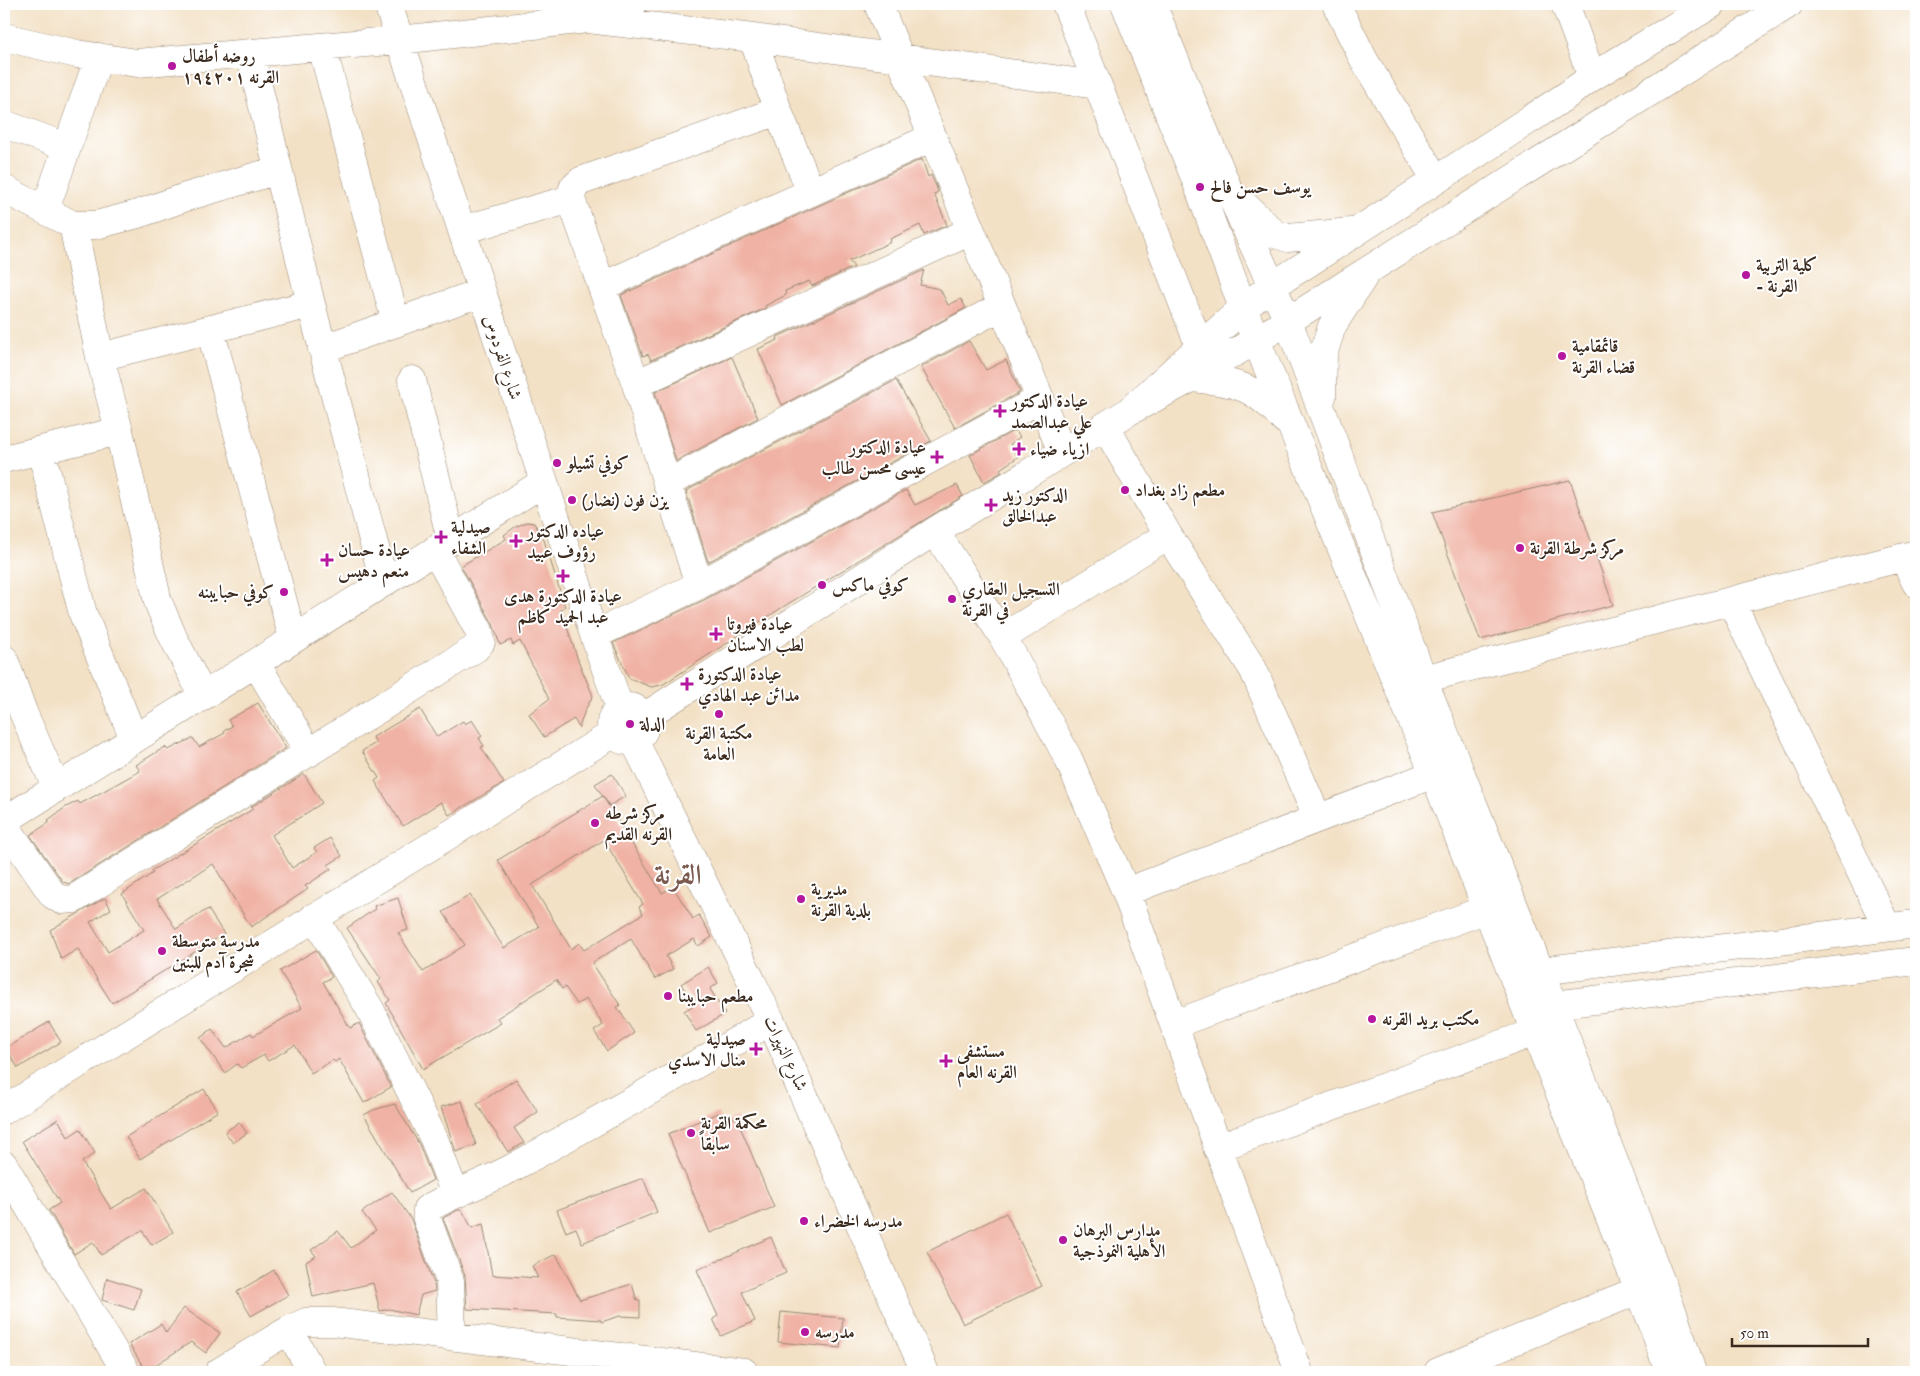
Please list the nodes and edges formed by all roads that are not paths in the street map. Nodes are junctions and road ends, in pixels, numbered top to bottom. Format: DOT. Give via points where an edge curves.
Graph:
graph roads {
  1 [pos="388,4"];
  2 [pos="633,4"];
  3 [pos="878,4"];
  4 [pos="1066,4"];
  5 [pos="1125,4"];
  6 [pos="1152,4"];
  7 [pos="1336,4"];
  8 [pos="1565,4"];
  9 [pos="1712,4"];
  10 [pos="1788,4"];
  11 [pos="538,14"];
  12 [pos="587,19"];
  13 [pos="4,36"];
  14 [pos="753,38"];
  15 [pos="400,40"];
  16 [pos="322,47"];
  17 [pos="250,53"];
  18 [pos="99,58"];
  19 [pos="900,58"];
  20 [pos="1592,77"];
  21 [pos="1097,85"];
  22 [pos="1566,96"];
  23 [pos="778,111"];
  24 [pos="4,124"];
  25 [pos="1589,129"];
  26 [pos="1503,135"];
  27 [pos="933,137"];
  28 [pos="67,147"];
  29 [pos="278,170"];
  30 [pos="1529,170"];
  31 [pos="1436,180"];
  32 [pos="4,189"];
  33 [pos="1229,191"];
  34 [pos="812,192"];
  35 [pos="571,199"];
  36 [pos="45,210"];
  37 [pos="73,225"];
  38 [pos="462,230"];
  39 [pos="971,231"];
  40 [pos="1357,231"];
  41 [pos="1368,271"];
  42 [pos="603,286"];
  43 [pos="1272,287"];
  44 [pos="482,292"];
  45 [pos="311,304"];
  46 [pos="1002,306"];
  47 [pos="1242,308"];
  48 [pos="1288,321"];
  49 [pos="396,323"];
  50 [pos="210,329"];
  51 [pos="1256,339"];
  52 [pos="1200,348"];
  53 [pos="322,349"];
  54 [pos="100,357"];
  55 [pos="1192,378"];
  56 [pos="412,380"];
  57 [pos="636,384"];
  58 [pos="1040,399"];
  59 [pos="1321,409"];
  60 [pos="1128,412"];
  61 [pos="1290,424"];
  62 [pos="1105,426"];
  63 [pos="119,431"];
  64 [pos="41,450"];
  65 [pos="1062,452"];
  66 [pos="4,458"];
  67 [pos="544,482"];
  68 [pos="668,483"];
  69 [pos="935,531"];
  70 [pos="1168,535"];
  71 [pos="443,545"];
  72 [pos="1910,556"];
  73 [pos="384,582"];
  74 [pos="1916,583"];
  75 [pos="699,585"];
  76 [pos="1731,601"];
  77 [pos="594,635"];
  78 [pos="1003,637"];
  79 [pos="293,639"];
  80 [pos="4,659"];
  81 [pos="256,663"];
  82 [pos="1423,679"];
  83 [pos="203,696"];
  84 [pos="14,715"];
  85 [pos="628,725"];
  86 [pos="134,739"];
  87 [pos="309,753"];
  88 [pos="1434,774"];
  89 [pos="56,787"];
  90 [pos="1318,817"];
  91 [pos="4,823"];
  92 [pos="1126,892"];
  93 [pos="1487,909"];
  94 [pos="314,917"];
  95 [pos="1916,924"];
  96 [pos="1887,927"];
  97 [pos="1916,961"];
  98 [pos="1540,971"];
  99 [pos="1552,1005"];
  100 [pos="771,1020"];
  101 [pos="1175,1024"];
  102 [pos="1535,1032"];
  103 [pos="4,1110"];
  104 [pos="1217,1148"];
  105 [pos="4,1164"];
  106 [pos="455,1194"];
  107 [pos="1639,1290"];
  108 [pos="289,1330"];
  109 [pos="452,1336"];
  110 [pos="649,1366"];
  111 [pos="126,1372"];
  112 [pos="219,1372"];
  113 [pos="312,1372"];
  114 [pos="744,1372"];
  115 [pos="925,1372"];
  116 [pos="1299,1372"];
  117 [pos="1438,1372"];
  118 [pos="1669,1372"];
  119 [pos="1692,1372"];
  1 -- 15 [label="street, شارع الفردوس"];
  2 -- 12 [label="street"];
  3 -- 19 [label="street"];
  4 -- 21 [label="street"];
  5 -- 47 [label="street" via="1197,184"];
  6 -- 33 [label="street"];
  7 -- 31 [label="street" via="1364,60"];
  8 -- 20 [label="street"];
  9 -- 20 [label="street"];
  10 -- 25 [label="street"];
  11 -- 12 [label="street"];
  11 -- 15 [label="street"];
  12 -- 14 [label="street"];
  13 -- 18 [label="street"];
  14 -- 19 [label="street"];
  14 -- 23 [label="street"];
  15 -- 16 [label="street"];
  15 -- 38 [label="street, شارع الفردوس"];
  16 -- 17 [label="street"];
  16 -- 49 [label="street"];
  17 -- 18 [label="street" via="137,63"];
  17 -- 29 [label="street"];
  18 -- 28 [label="street"];
  19 -- 21 [label="street"];
  19 -- 27 [label="street"];
  20 -- 22 [label="street"];
  21 -- 52 [label="street"];
  22 -- 25 [label="street"];
  22 -- 26 [label="street"];
  23 -- 34 [label="street"];
  23 -- 35 [label="street" via="581,181 573,188"];
  24 -- 28 [label="street"];
  25 -- 30 [label="street"];
  26 -- 30 [label="street"];
  26 -- 31 [label="street"];
  27 -- 34 [label="street"];
  27 -- 39 [label="street"];
  28 -- 36 [label="street"];
  29 -- 37 [label="street" via="138,214 96,224"];
  29 -- 45 [label="street"];
  30 -- 41 [label="street"];
  31 -- 40 [label="street"];
  32 -- 36 [label="street"];
  33 -- 40 [label="street" via="1275,234 1301,238"];
  33 -- 43 [label="street"];
  34 -- 42 [label="street"];
  35 -- 38 [label="street"];
  35 -- 42 [label="street"];
  36 -- 37 [label="street"];
  37 -- 54 [label="street"];
  38 -- 44 [label="street, شارع الفردوس"];
  39 -- 46 [label="street"];
  39 -- 57 [label="street"];
  40 -- 43 [label="street"];
  41 -- 48 [label="street"];
  41 -- 59 [label="street" via="1332,326 1323,355"];
  42 -- 57 [label="street"];
  43 -- 47 [label="street"];
  43 -- 48 [label="street"];
  44 -- 49 [label="street"];
  44 -- 67 [label="street, شارع الفردوس"];
  45 -- 50 [label="street"];
  45 -- 53 [label="street"];
  46 -- 58 [label="street"];
  46 -- 68 [label="street"];
  47 -- 51 [label="street"];
  47 -- 52 [label="street"];
  48 -- 51 [label="street"];
  48 -- 59 [label="street"];
  49 -- 53 [label="street"];
  50 -- 54 [label="street"];
  50 -- 79 [label="street"];
  51 -- 55 [label="street"];
  51 -- 61 [label="street"];
  52 -- 60 [label="street"];
  53 -- 73 [label="street"];
  54 -- 63 [label="street"];
  55 -- 60 [label="street"];
  55 -- 61 [label="street" via="1235,383 1253,392"];
  56 -- 71 [label="street"];
  57 -- 68 [label="street"];
  58 -- 65 [label="street"];
  58 -- 75 [label="street"];
  59 -- 82 [label="street"];
  60 -- 62 [label="street"];
  61 -- 88 [label="street"];
  62 -- 65 [label="street"];
  62 -- 70 [label="street"];
  63 -- 64 [label="street"];
  63 -- 83 [label="street" via="158,602"];
  64 -- 66 [label="street"];
  64 -- 86 [label="street" via="82,614"];
  65 -- 69 [label="street"];
  67 -- 71 [label="street"];
  67 -- 77 [label="street, شارع الفردوس"];
  68 -- 75 [label="street"];
  69 -- 78 [label="street"];
  69 -- 85 [label="street"];
  70 -- 78 [label="street"];
  70 -- 90 [label="street" via="1253,669"];
  71 -- 73 [label="street"];
  71 -- 87 [label="street" via="481,642"];
  72 -- 74 [label="street"];
  72 -- 76 [label="street"];
  73 -- 79 [label="street"];
  75 -- 77 [label="street"];
  76 -- 82 [label="street"];
  76 -- 96 [label="street"];
  77 -- 85 [label="street, شارع الفردوس"];
  78 -- 92 [label="street" via="1068,758"];
  79 -- 81 [label="street"];
  80 -- 84 [label="street"];
  81 -- 83 [label="street"];
  81 -- 87 [label="street"];
  82 -- 98 [label="street"];
  83 -- 86 [label="street"];
  84 -- 89 [label="street"];
  85 -- 94 [label="street"];
  85 -- 100 [label="street, شارع النهيرات"];
  86 -- 89 [label="street"];
  87 -- 91 [label="street" via="74,899 61,900 52,895"];
  88 -- 90 [label="street"];
  88 -- 93 [label="street"];
  89 -- 91 [label="street"];
  90 -- 92 [label="street"];
  92 -- 101 [label="street"];
  93 -- 101 [label="street"];
  93 -- 102 [label="street"];
  94 -- 103 [label="street"];
  94 -- 106 [label="street" via="370,1009 434,1140"];
  95 -- 96 [label="street"];
  96 -- 98 [label="street"];
  97 -- 99 [label="street"];
  98 -- 99 [label="street"];
  99 -- 119 [label="street"];
  100 -- 106 [label="street" via="612,1113 493,1178"];
  100 -- 115 [label="street, شارع النهيرات"];
  101 -- 104 [label="street"];
  102 -- 104 [label="street"];
  102 -- 107 [label="street"];
  104 -- 116 [label="street"];
  105 -- 111 [label="street"];
  106 -- 109 [label="street" via="427,1210 427,1219 450,1281"];
  107 -- 117 [label="street"];
  107 -- 118 [label="street"];
  108 -- 109 [label="street" via="306,1322 333,1322"];
  108 -- 112 [label="street"];
  108 -- 113 [label="street"];
  109 -- 110 [label="street"];
  110 -- 114 [label="street"];
}
